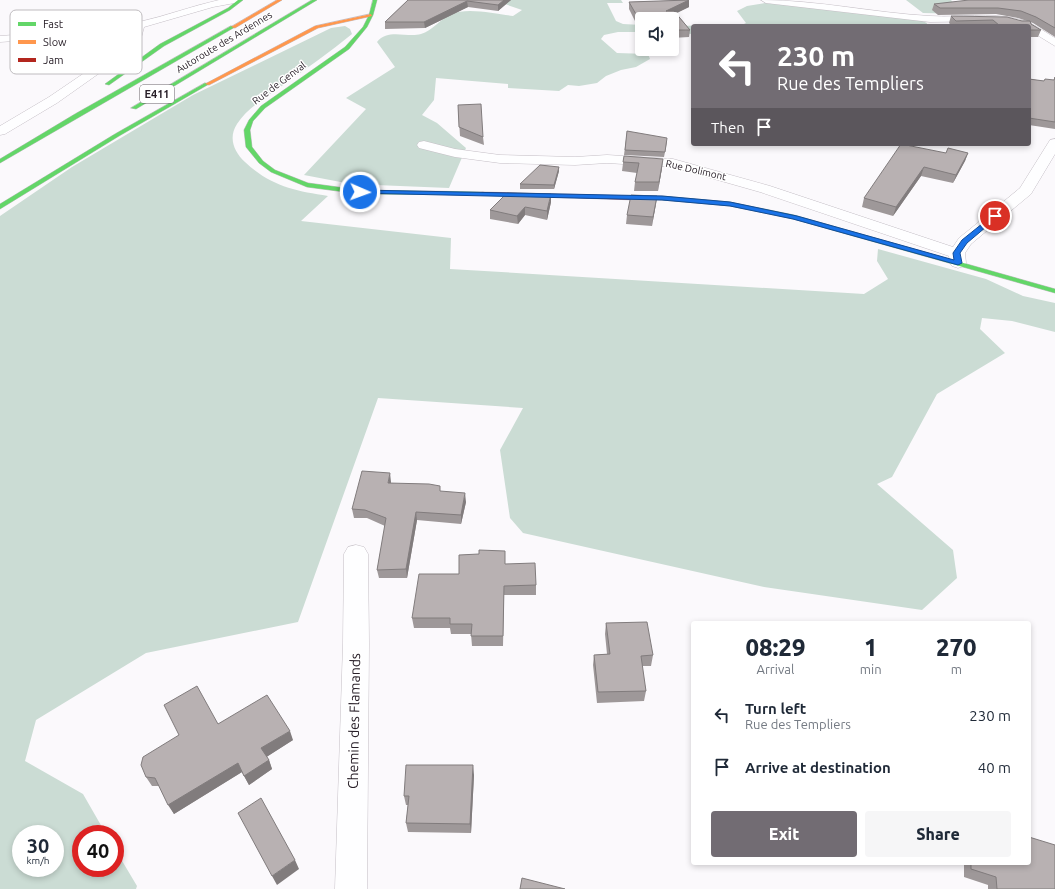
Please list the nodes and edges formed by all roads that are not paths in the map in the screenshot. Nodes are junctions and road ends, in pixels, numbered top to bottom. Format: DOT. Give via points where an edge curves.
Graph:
graph roads {
  1 [pos="229,0"];
  2 [pos="237,0"];
  3 [pos="241,0"];
  4 [pos="280,0"];
  5 [pos="315,0"];
  6 [pos="375,0"];
  7 [pos="766,0"];
  8 [pos="371,15"];
  9 [pos="339,22"];
  10 [pos="142,24"];
  11 [pos="1024,24"];
  12 [pos="365,27"];
  13 [pos="1031,27"];
  14 [pos="10,38"];
  15 [pos="0,39"];
  16 [pos="1055,42"];
  17 [pos="142,59"];
  18 [pos="90,74"];
  19 [pos="122,74"];
  20 [pos="102,88"];
  21 [pos="85,100"];
  22 [pos="124,114"];
  23 [pos="77,115"];
  24 [pos="0,131"];
  25 [pos="1055,143"];
  26 [pos="424,145"];
  27 [pos="0,161"];
  28 [pos="0,207"];
  29 [pos="958,258"];
  30 [pos="1055,291"];
  31 [pos="356,554"];
  32 [pos="351,889"];
  1 -- 2 [label="street"];
  1 -- 10 [label="street"];
  3 -- 17 [label="main road" via="229,10 162,45"];
  4 -- 23 [label="main road, Autoroute des Ardennes / E411"];
  5 -- 22 [label="main road, Autoroute des Ardennes / E411"];
  6 -- 8 [label="main road, Rue de Genval"];
  7 -- 11 [label="street" via="930,19 1000,18"];
  8 -- 9 [label="main road"];
  8 -- 12 [label="main road, Rue de Genval"];
  9 -- 12 [label="main road"];
  9 -- 28 [label="main road" via="317,27 194,91 117,134"];
  12 -- 29 [label="main road, Rue de Genval" via="347,48 263,106 251,121 247,130 249,147 261,162 273,171 307,185 360,192 662,198 730,204 794,217"];
  13 -- 16 [label="street"];
  14 -- 15 [label="street"];
  18 -- 24 [label="street"];
  19 -- 20 [label="main road"];
  21 -- 23 [label="main road"];
  23 -- 27 [label="main road, Autoroute des Ardennes / E411"];
  25 -- 29 [label="street" via="1026,191 965,241"];
  26 -- 29 [label="street, Rue Dolimont" via="455,154 500,160 607,159 673,164 765,189"];
  29 -- 30 [label="main road, Rue de Genval"];
  31 -- 32 [label="street, Chemin des Flamands"];
}
